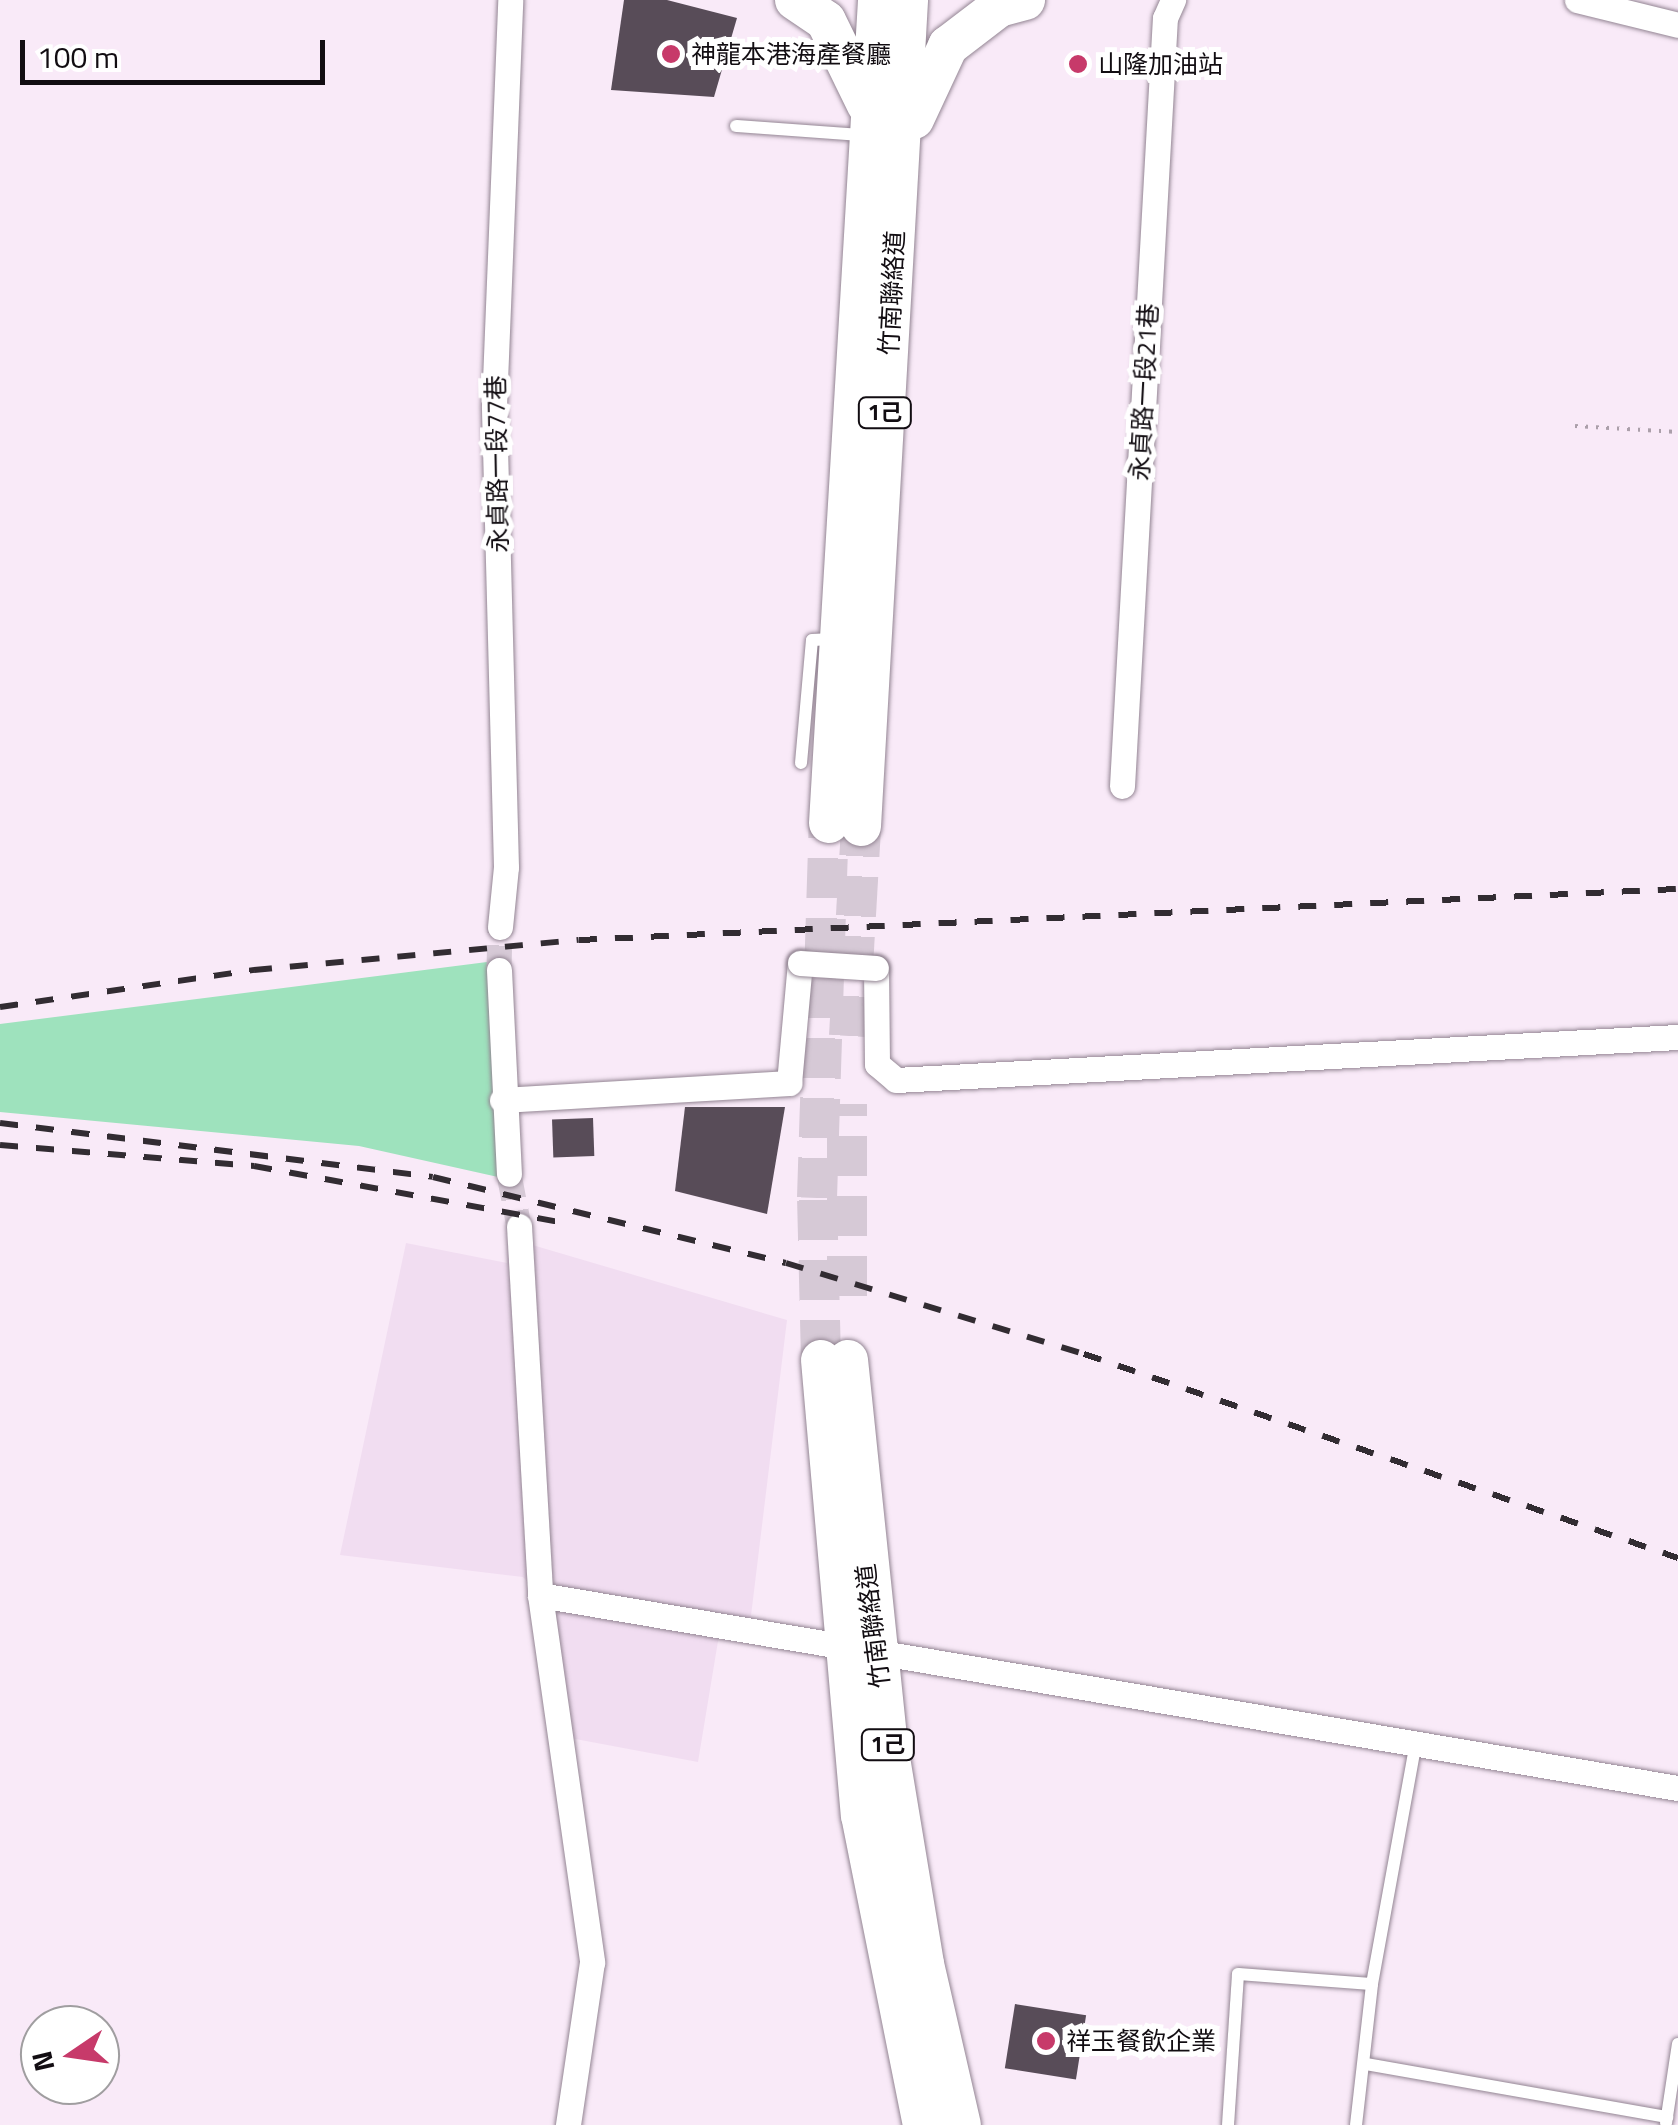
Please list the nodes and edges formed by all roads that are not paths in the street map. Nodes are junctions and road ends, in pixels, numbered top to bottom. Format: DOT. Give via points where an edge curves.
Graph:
graph roads {
  1 [pos="510,0"];
  2 [pos="795,0"];
  3 [pos="878,0"];
  4 [pos="908,0"];
  5 [pos="1025,0"];
  6 [pos="1173,0"];
  7 [pos="1577,0"];
  8 [pos="1678,25"];
  9 [pos="871,124"];
  10 [pos="736,126"];
  11 [pos="898,186"];
  12 [pos="840,640"];
  13 [pos="801,763"];
  14 [pos="1122,786"];
  15 [pos="500,928"];
  16 [pos="499,970"];
  17 [pos="1678,1037"];
  18 [pos="502,1100"];
  19 [pos="508,1174"];
  20 [pos="519,1226"];
  21 [pos="834,1360"];
  22 [pos="540,1595"];
  23 [pos="859,1650"];
  24 [pos="1416,1743"];
  25 [pos="1678,1788"];
  26 [pos="1372,1984"];
  27 [pos="1678,2044"];
  28 [pos="1366,2064"];
  29 [pos="1667,2121"];
  30 [pos="568,2125"];
  31 [pos="924,2125"];
  32 [pos="961,2125"];
  33 [pos="1228,2125"];
  34 [pos="1356,2125"];
  1 -- 15 [label="street, 永貞路一段77巷" via="494,406 506,867"];
  2 -- 9 [label="main road" via="836,36"];
  3 -- 9 [label="main road, 竹南聯絡道 / 1己"];
  4 -- 11 [label="main road, 竹南聯絡道 / 1己"];
  5 -- 11 [label="main road" via="970,25 934,66"];
  6 -- 14 [label="street, 永貞路一段21巷" via="1165,18"];
  7 -- 8 [label="street"];
  9 -- 10 [label="lane"];
  9 -- 12 [label="main road, 竹南聯絡道 / 1己"];
  11 -- 12 [label="main road, 竹南聯絡道 / 1己" via="845,825"];
  12 -- 13 [label="lane" via="812,640"];
  16 -- 18 [label="street"];
  17 -- 18 [label="street, bridge" via="896,1080 877,1064 876,968 800,963 790,1083"];
  18 -- 19 [label="street"];
  20 -- 22 [label="street"];
  21 -- 23 [label="main road, 竹南聯絡道 / 1己"];
  22 -- 23 [label="street"];
  22 -- 30 [label="street" via="592,1962"];
  23 -- 24 [label="street"];
  23 -- 31 [label="main road, 竹南聯絡道 / 1己" via="868,1852"];
  23 -- 32 [label="main road, 竹南聯絡道 / 1己"];
  24 -- 25 [label="street"];
  24 -- 26 [label="lane"];
  26 -- 28 [label="lane"];
  26 -- 33 [label="lane" via="1238,1974"];
  27 -- 29 [label="lane"];
  28 -- 29 [label="lane"];
  28 -- 34 [label="lane"];
}
